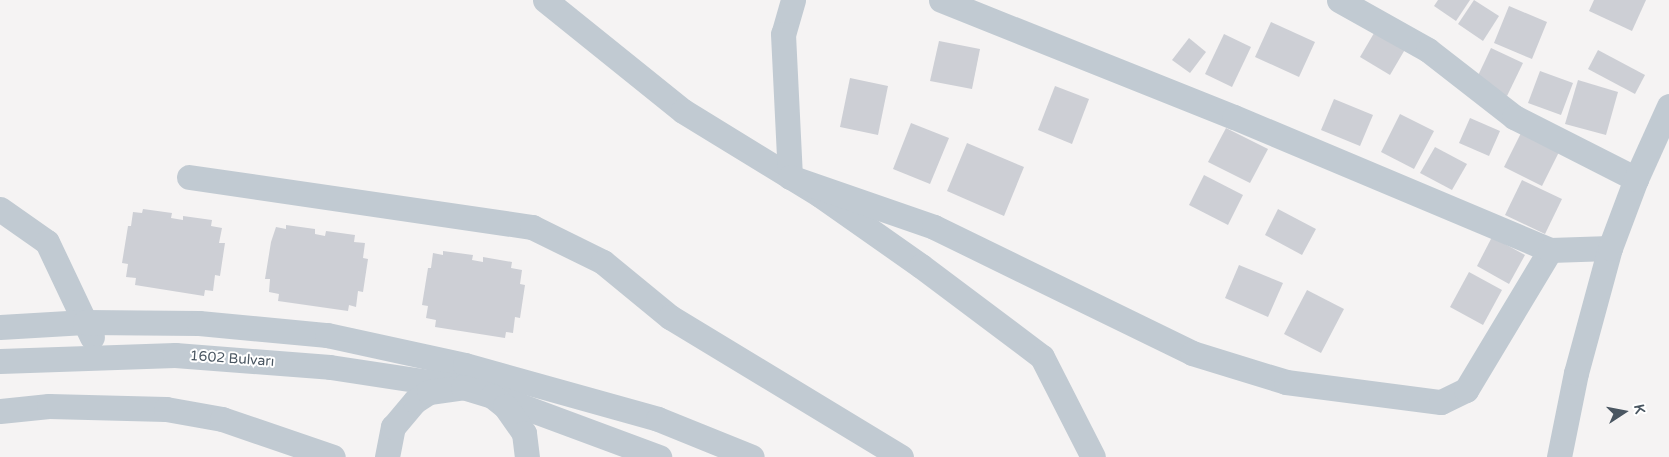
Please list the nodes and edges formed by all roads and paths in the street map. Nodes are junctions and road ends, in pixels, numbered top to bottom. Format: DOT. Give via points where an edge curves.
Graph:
graph roads {
  1 [pos="545,0"];
  2 [pos="793,0"];
  3 [pos="941,0"];
  4 [pos="1339,0"];
  5 [pos="1669,106"];
  6 [pos="189,177"];
  7 [pos="790,177"];
  8 [pos="1636,179"];
  9 [pos="0,209"];
  10 [pos="1610,248"];
  11 [pos="1550,250"];
  12 [pos="85,322"];
  13 [pos="0,327"];
  14 [pos="101,357"];
  15 [pos="0,361"];
  16 [pos="463,386"];
  17 [pos="492,396"];
  18 [pos="0,411"];
  19 [pos="333,457"];
  20 [pos="386,457"];
  21 [pos="527,457"];
  22 [pos="659,457"];
  23 [pos="752,457"];
  24 [pos="901,457"];
  25 [pos="1093,457"];
  26 [pos="1559,457"];
  1 -- 7 [label="street" via="683,111"];
  2 -- 7 [label="street" via="783,34"];
  3 -- 11 [label="street" via="1234,117"];
  4 -- 8 [label="street" via="1428,50 1514,118"];
  5 -- 8 [label="street"];
  6 -- 24 [label="street" via="532,227 603,262 670,317"];
  7 -- 11 [label="street" via="934,227 1192,353 1286,382 1413,400 1440,402 1466,390"];
  7 -- 25 [label="street" via="921,266 1042,357"];
  8 -- 10 [label="street"];
  9 -- 12 [label="street" via="47,242"];
  10 -- 11 [label="street"];
  10 -- 26 [label="street" via="1576,373"];
  12 -- 13 [label="street"];
  12 -- 14 [label="street"];
  12 -- 23 [label="street" via="264,326 375,344 465,365 658,419"];
  14 -- 15 [label="street, 1602 Bulvarı"];
  14 -- 16 [label="street, 1602 Bulvarı" via="175,355 330,367"];
  16 -- 17 [label="street, 1602 Bulvarı"];
  16 -- 20 [label="street, 1602 Bulvarı" via="437,390 414,400 393,427"];
  17 -- 21 [label="street, 1602 Bulvarı" via="516,418 524,433"];
  17 -- 22 [label="street, 1602 Bulvarı"];
  18 -- 19 [label="street" via="48,406 166,408 222,419"];
}
